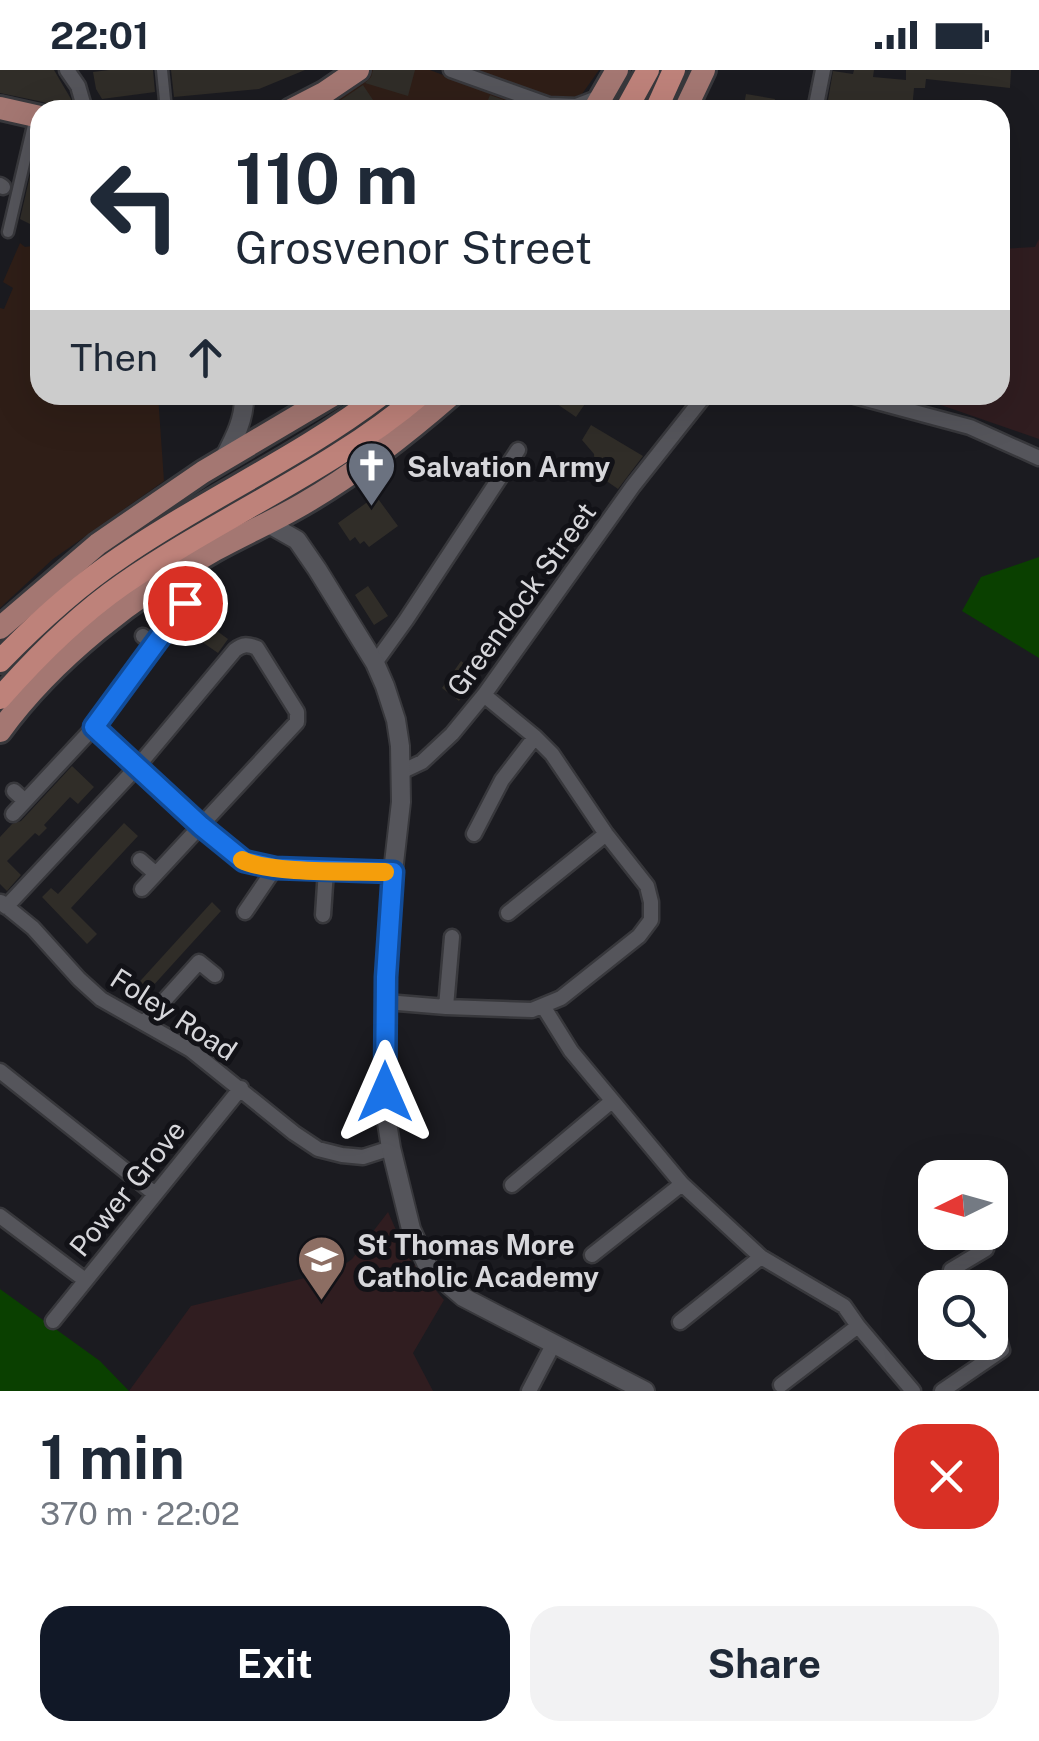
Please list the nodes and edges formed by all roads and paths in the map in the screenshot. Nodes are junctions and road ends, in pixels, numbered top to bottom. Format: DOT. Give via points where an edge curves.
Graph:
graph roads {
  1 [pos="67,70"];
  2 [pos="162,70"];
  3 [pos="358,70"];
  4 [pos="451,70"];
  5 [pos="617,70"];
  6 [pos="648,70"];
  7 [pos="674,70"];
  8 [pos="704,70"];
  9 [pos="823,70"];
  10 [pos="82,100"];
  11 [pos="165,100"];
  12 [pos="319,100"];
  13 [pos="537,100"];
  14 [pos="600,100"];
  15 [pos="632,100"];
  16 [pos="660,100"];
  17 [pos="690,100"];
  18 [pos="817,100"];
  19 [pos="0,108"];
  20 [pos="30,115"];
  21 [pos="30,145"];
  22 [pos="8,232"];
  23 [pos="243,405"];
  24 [pos="246,405"];
  25 [pos="315,405"];
  26 [pos="367,405"];
  27 [pos="406,405"];
  28 [pos="438,405"];
  29 [pos="697,405"];
  30 [pos="888,405"];
  31 [pos="285,422"];
  32 [pos="518,450"];
  33 [pos="1039,458"];
  34 [pos="223,460"];
  35 [pos="300,506"];
  36 [pos="267,523"];
  37 [pos="297,540"];
  38 [pos="185,603"];
  39 [pos="0,628"];
  40 [pos="0,661"];
  41 [pos="374,663"];
  42 [pos="484,695"];
  43 [pos="0,698"];
  44 [pos="94,727"];
  45 [pos="0,731"];
  46 [pos="536,738"];
  47 [pos="138,766"];
  48 [pos="401,772"];
  49 [pos="13,814"];
  50 [pos="201,826"];
  51 [pos="474,834"];
  52 [pos="606,834"];
  53 [pos="140,860"];
  54 [pos="275,868"];
  55 [pos="326,870"];
  56 [pos="393,872"];
  57 [pos="156,874"];
  58 [pos="142,889"];
  59 [pos="3,904"];
  60 [pos="245,912"];
  61 [pos="508,913"];
  62 [pos="323,915"];
  63 [pos="452,937"];
  64 [pos="215,975"];
  65 [pos="386,1002"];
  66 [pos="543,1006"];
  67 [pos="446,1007"];
  68 [pos="144,1023"];
  69 [pos="0,1071"];
  70 [pos="241,1088"];
  71 [pos="612,1102"];
  72 [pos="391,1148"];
  73 [pos="512,1184"];
  74 [pos="682,1184"];
  75 [pos="155,1194"];
  76 [pos="0,1216"];
  77 [pos="984,1250"];
  78 [pos="592,1255"];
  79 [pos="761,1257"];
  80 [pos="952,1270"];
  81 [pos="85,1280"];
  82 [pos="54,1321"];
  83 [pos="680,1322"];
  84 [pos="858,1326"];
  85 [pos="552,1345"];
  86 [pos="987,1360"];
  87 [pos="782,1385"];
  88 [pos="529,1391"];
  89 [pos="645,1391"];
  90 [pos="913,1391"];
  91 [pos="942,1391"];
  1 -- 10 [label="street"];
  2 -- 11 [label="street"];
  3 -- 12 [label="main road"];
  4 -- 13 [label="street"];
  5 -- 14 [label="main road"];
  6 -- 15 [label="highway"];
  7 -- 16 [label="highway"];
  8 -- 17 [label="main road"];
  9 -- 18 [label="street"];
  19 -- 20 [label="main road"];
  21 -- 22 [label="street"];
  23 -- 34 [label="street"];
  24 -- 31 [label="street" via="264,424"];
  25 -- 31 [label="main road"];
  26 -- 40 [label="highway" via="122,556 46,614"];
  27 -- 43 [label="highway" via="122,585 72,624"];
  28 -- 35 [label="main road"];
  29 -- 42 [label="street, Greendock Street"];
  30 -- 33 [label="street" via="970,427"];
  31 -- 34 [label="main road"];
  32 -- 41 [label="street"];
  34 -- 39 [label="main road" via="98,544"];
  35 -- 36 [label="main road"];
  35 -- 37 [label="street"];
  36 -- 37 [label="street"];
  36 -- 45 [label="main road" via="110,619"];
  37 -- 41 [label="street"];
  38 -- 44 [label="street" via="149,641"];
  41 -- 48 [label="street" via="396,720"];
  42 -- 46 [label="street"];
  42 -- 48 [label="street, Greendock Street" via="432,753"];
  44 -- 47 [label="street"];
  44 -- 49 [label="street" via="20,796"];
  46 -- 51 [label="street" via="502,780"];
  46 -- 52 [label="street"];
  47 -- 50 [label="street"];
  47 -- 50 [label="street" via="235,650 257,648 298,717"];
  47 -- 59 [label="street"];
  48 -- 56 [label="street"];
  50 -- 54 [label="street" via="244,861"];
  50 -- 57 [label="street"];
  52 -- 61 [label="street"];
  52 -- 66 [label="street" via="648,886 650,920 639,936"];
  53 -- 57 [label="street"];
  54 -- 55 [label="street"];
  54 -- 60 [label="street"];
  55 -- 56 [label="street"];
  55 -- 62 [label="street"];
  56 -- 65 [label="street"];
  57 -- 58 [label="street"];
  59 -- 68 [label="street, Foley Road" via="101,999"];
  63 -- 67 [label="street"];
  64 -- 68 [label="street" via="199,962"];
  65 -- 67 [label="street"];
  65 -- 72 [label="street"];
  66 -- 67 [label="street"];
  66 -- 71 [label="street"];
  68 -- 70 [label="street, Foley Road"];
  69 -- 75 [label="street"];
  70 -- 72 [label="street, Foley Road" via="318,1148 363,1157"];
  70 -- 75 [label="street, Power Grove"];
  71 -- 73 [label="street"];
  71 -- 74 [label="street"];
  72 -- 85 [label="street" via="410,1229 428,1267 463,1298"];
  74 -- 78 [label="street"];
  74 -- 79 [label="street"];
  75 -- 81 [label="street, Power Grove"];
  76 -- 81 [label="street"];
  77 -- 80 [label="street"];
  79 -- 83 [label="street"];
  79 -- 84 [label="street" via="844,1306"];
  81 -- 82 [label="street, Power Grove"];
  84 -- 87 [label="street"];
  84 -- 90 [label="street"];
  85 -- 88 [label="street"];
  85 -- 89 [label="street"];
  86 -- 91 [label="street"];
}
